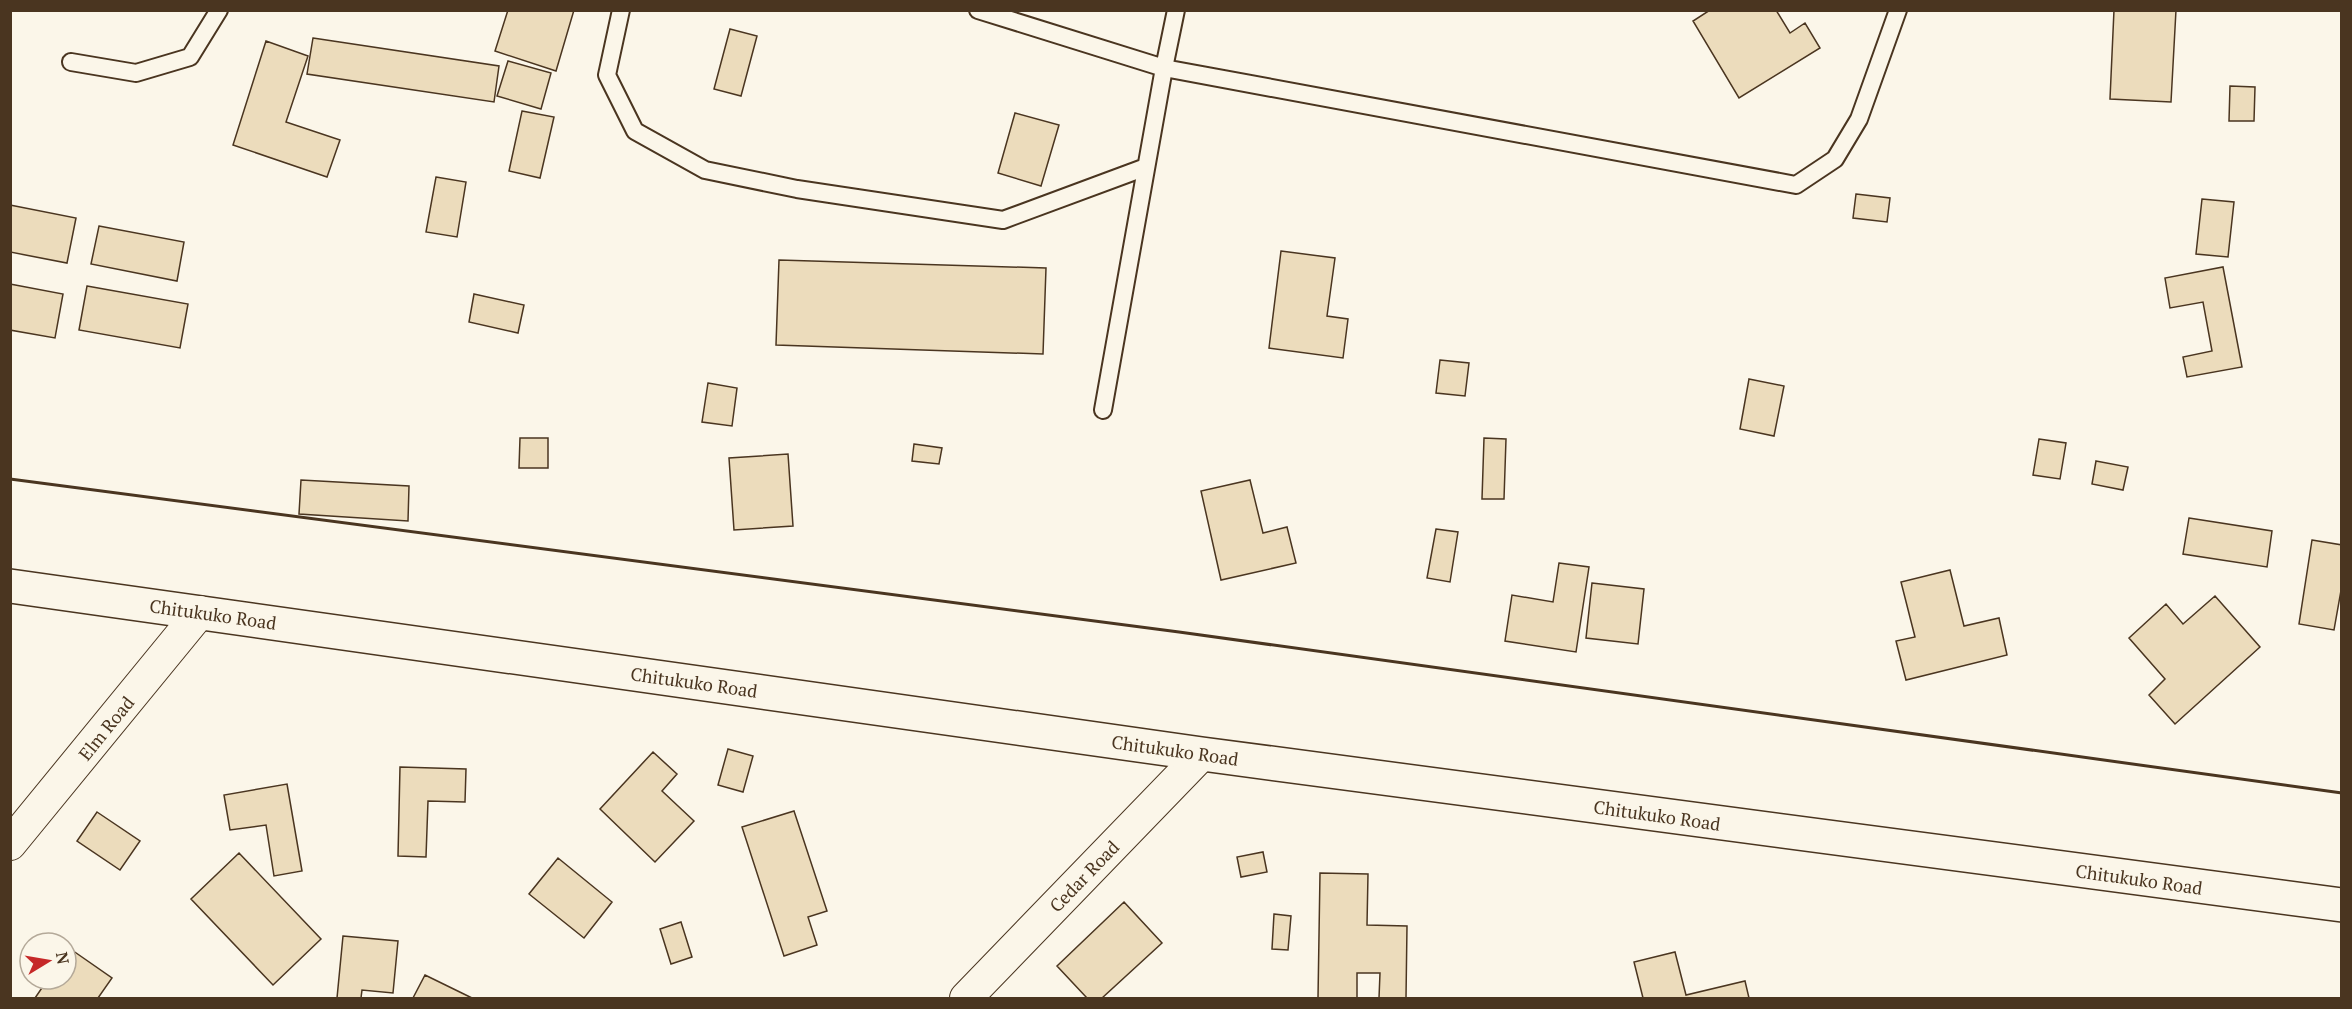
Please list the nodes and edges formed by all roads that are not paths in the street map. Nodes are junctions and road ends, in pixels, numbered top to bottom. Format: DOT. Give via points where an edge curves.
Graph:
graph roads {
  1 [pos="219,10"];
  2 [pos="621,10"];
  3 [pos="978,10"];
  4 [pos="1176,10"];
  5 [pos="1898,10"];
  6 [pos="71,62"];
  7 [pos="1164,68"];
  8 [pos="1146,167"];
  9 [pos="1103,410"];
  10 [pos="10,586"];
  11 [pos="200,612"];
  12 [pos="1202,754"];
  13 [pos="10,844"];
  14 [pos="2342,905"];
  15 [pos="966,999"];
  1 -- 6 [label="lane" via="189,57 136,73"];
  2 -- 8 [label="lane" via="607,75 635,131 705,170 797,189 1003,220"];
  3 -- 7 [label="lane"];
  4 -- 7 [label="lane"];
  5 -- 7 [label="lane" via="1859,119 1835,159 1796,185"];
  7 -- 8 [label="lane"];
  8 -- 9 [label="lane"];
  10 -- 11 [label="street, Chitukuko Road"];
  11 -- 12 [label="street, Chitukuko Road"];
  11 -- 13 [label="street, Elm Road"];
  12 -- 14 [label="street, Chitukuko Road"];
  12 -- 15 [label="street, Cedar Road"];
}
